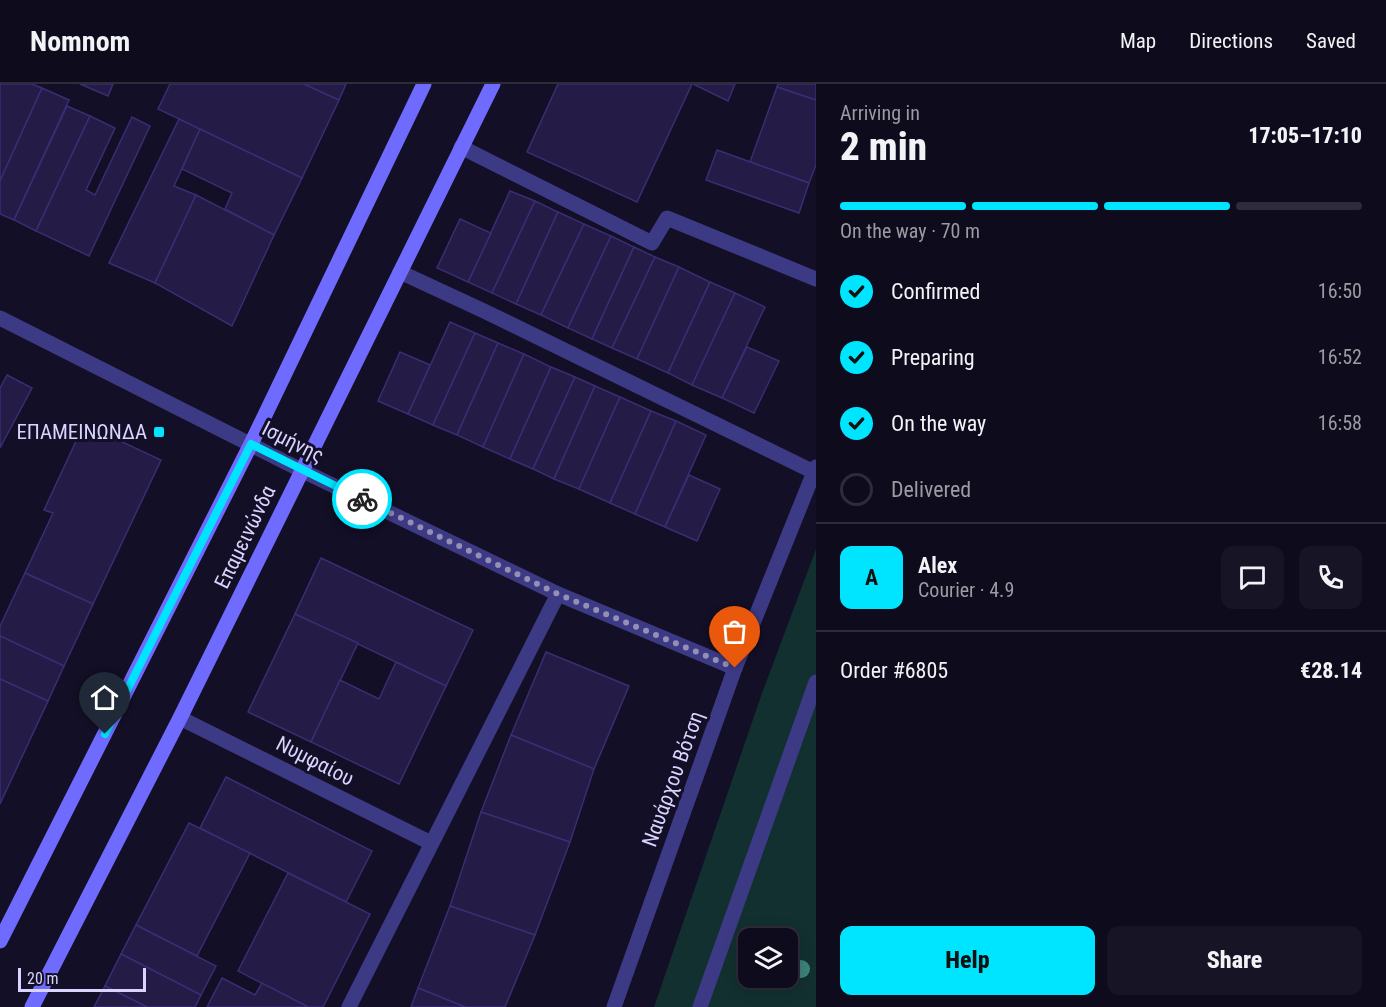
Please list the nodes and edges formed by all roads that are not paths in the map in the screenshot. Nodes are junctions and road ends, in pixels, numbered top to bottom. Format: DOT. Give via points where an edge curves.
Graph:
graph roads {
  1 [pos="493,84"];
  2 [pos="421,85"];
  3 [pos="461,147"];
  4 [pos="400,272"];
  5 [pos="816,279"];
  6 [pos="0,318"];
  7 [pos="251,444"];
  8 [pos="302,470"];
  9 [pos="815,470"];
  10 [pos="558,594"];
  11 [pos="735,668"];
  12 [pos="816,682"];
  13 [pos="180,718"];
  14 [pos="431,843"];
  15 [pos="0,941"];
  16 [pos="32,1007"];
  17 [pos="349,1007"];
  18 [pos="614,1007"];
  19 [pos="700,1007"];
  1 -- 3 [label="main road, Επαμεινώνδα"];
  2 -- 7 [label="main road, Επαμεινώνδα"];
  3 -- 4 [label="main road, Επαμεινώνδα"];
  3 -- 5 [label="street" via="652,243 667,218"];
  4 -- 8 [label="main road, Επαμεινώνδα"];
  4 -- 9 [label="street"];
  6 -- 7 [label="street, Ισμήνης"];
  7 -- 8 [label="street, Ισμήνης"];
  7 -- 15 [label="main road, Επαμεινώνδα"];
  8 -- 10 [label="street, Ισμήνης"];
  8 -- 13 [label="main road, Επαμεινώνδα"];
  9 -- 11 [label="street, Ναυάρχου Βότση"];
  10 -- 11 [label="street, Ισμήνης"];
  10 -- 14 [label="street"];
  11 -- 18 [label="street, Ναυάρχου Βότση"];
  12 -- 19 [label="street"];
  13 -- 14 [label="street, Νυμφαίου"];
  13 -- 16 [label="main road, Επαμεινώνδα"];
  14 -- 17 [label="street"];
}
